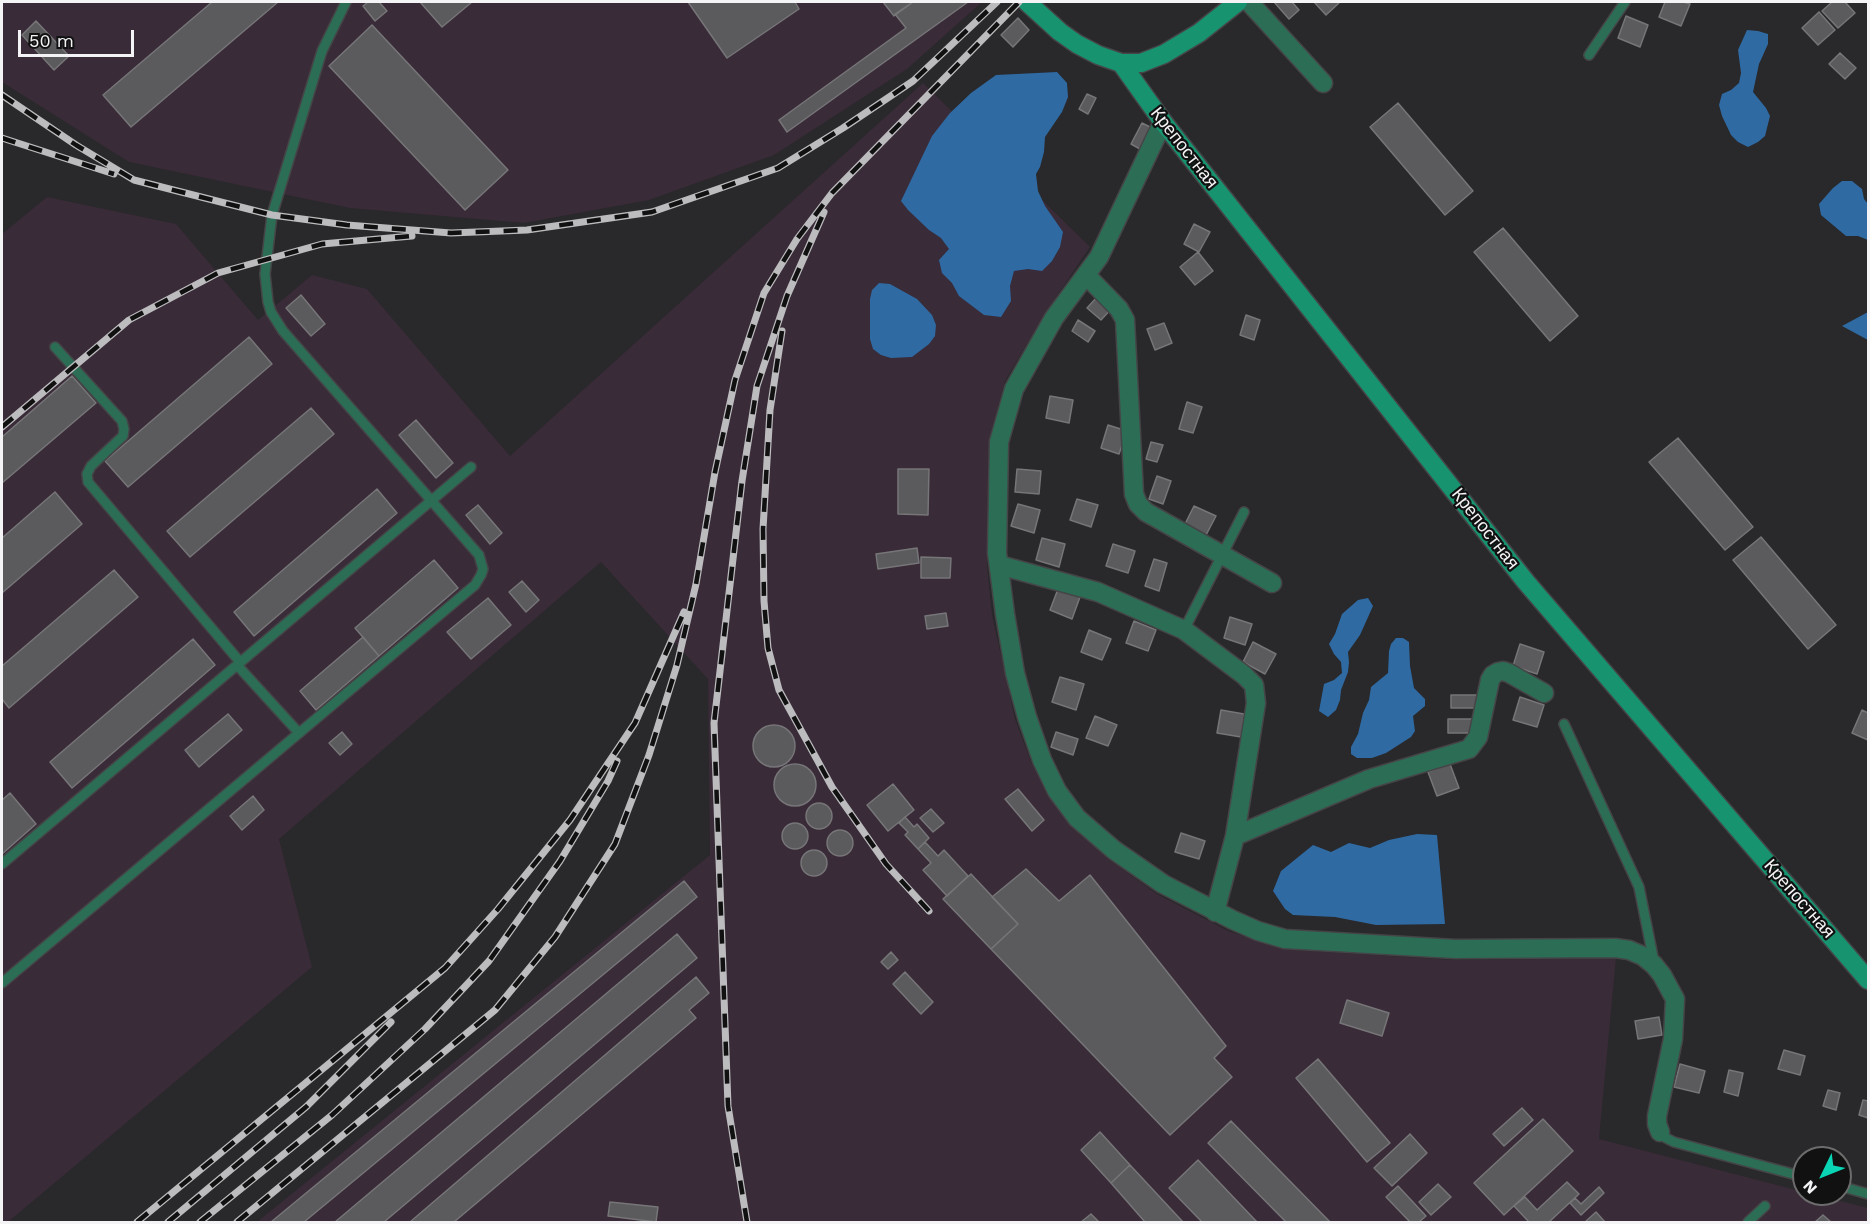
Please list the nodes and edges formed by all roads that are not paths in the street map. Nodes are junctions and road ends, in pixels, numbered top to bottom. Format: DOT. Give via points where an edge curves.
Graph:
graph roads {
  1 [pos="346,2"];
  2 [pos="1027,2"];
  3 [pos="1238,2"];
  4 [pos="1249,2"];
  5 [pos="1625,2"];
  6 [pos="1589,55"];
  7 [pos="1121,63"];
  8 [pos="1323,83"];
  9 [pos="1162,122"];
  10 [pos="1086,275"];
  11 [pos="55,347"];
  12 [pos="471,467"];
  13 [pos="431,501"];
  14 [pos="1244,512"];
  15 [pos="1222,554"];
  16 [pos="999,565"];
  17 [pos="1272,583"];
  18 [pos="1184,630"];
  19 [pos="239,664"];
  20 [pos="1544,693"];
  21 [pos="1564,724"];
  22 [pos="299,733"];
  23 [pos="1235,836"];
  24 [pos="2,864"];
  25 [pos="1215,912"];
  26 [pos="1654,964"];
  27 [pos="1869,980"];
  28 [pos="2,983"];
  29 [pos="1660,1132"];
  30 [pos="1792,1174"];
  31 [pos="1852,1189"];
  32 [pos="1869,1194"];
  33 [pos="1765,1206"];
  34 [pos="1748,1222"];
  1 -- 13 [label="lane" via="322,51 272,215 266,291 283,331"];
  2 -- 7 [label="street" via="1077,44"];
  3 -- 7 [label="street" via="1164,54 1141,63"];
  4 -- 8 [label="street"];
  5 -- 6 [label="lane"];
  7 -- 9 [label="street, Крепостная"];
  9 -- 10 [label="street" via="1099,257"];
  9 -- 27 [label="street, Крепостная" via="1526,582"];
  10 -- 15 [label="street" via="1125,320 1135,499 1146,512"];
  10 -- 16 [label="street" via="1054,318 1014,388 999,442"];
  11 -- 19 [label="lane" via="122,421 124,429 123,436 91,466 88,482"];
  12 -- 13 [label="lane"];
  13 -- 19 [label="lane"];
  13 -- 22 [label="lane" via="479,555 483,569 479,580"];
  14 -- 15 [label="lane"];
  15 -- 17 [label="street"];
  15 -- 18 [label="lane"];
  16 -- 18 [label="street" via="1098,592"];
  16 -- 25 [label="street" via="1018,684 1042,760 1057,790 1077,818 1114,850 1163,884"];
  18 -- 23 [label="street" via="1254,685 1256,703"];
  19 -- 22 [label="lane"];
  19 -- 24 [label="lane"];
  20 -- 23 [label="street" via="1509,673 1498,672 1490,680 1478,737 1469,749 1370,778"];
  21 -- 26 [label="lane" via="1639,887"];
  22 -- 28 [label="lane"];
  23 -- 25 [label="street"];
  25 -- 26 [label="street" via="1285,939 1455,949 1615,948 1629,950"];
  26 -- 29 [label="street" via="1675,999 1673,1039 1657,1116"];
  29 -- 30 [label="lane" via="1674,1142"];
  31 -- 32 [label="lane"];
  33 -- 34 [label="lane"];
}
